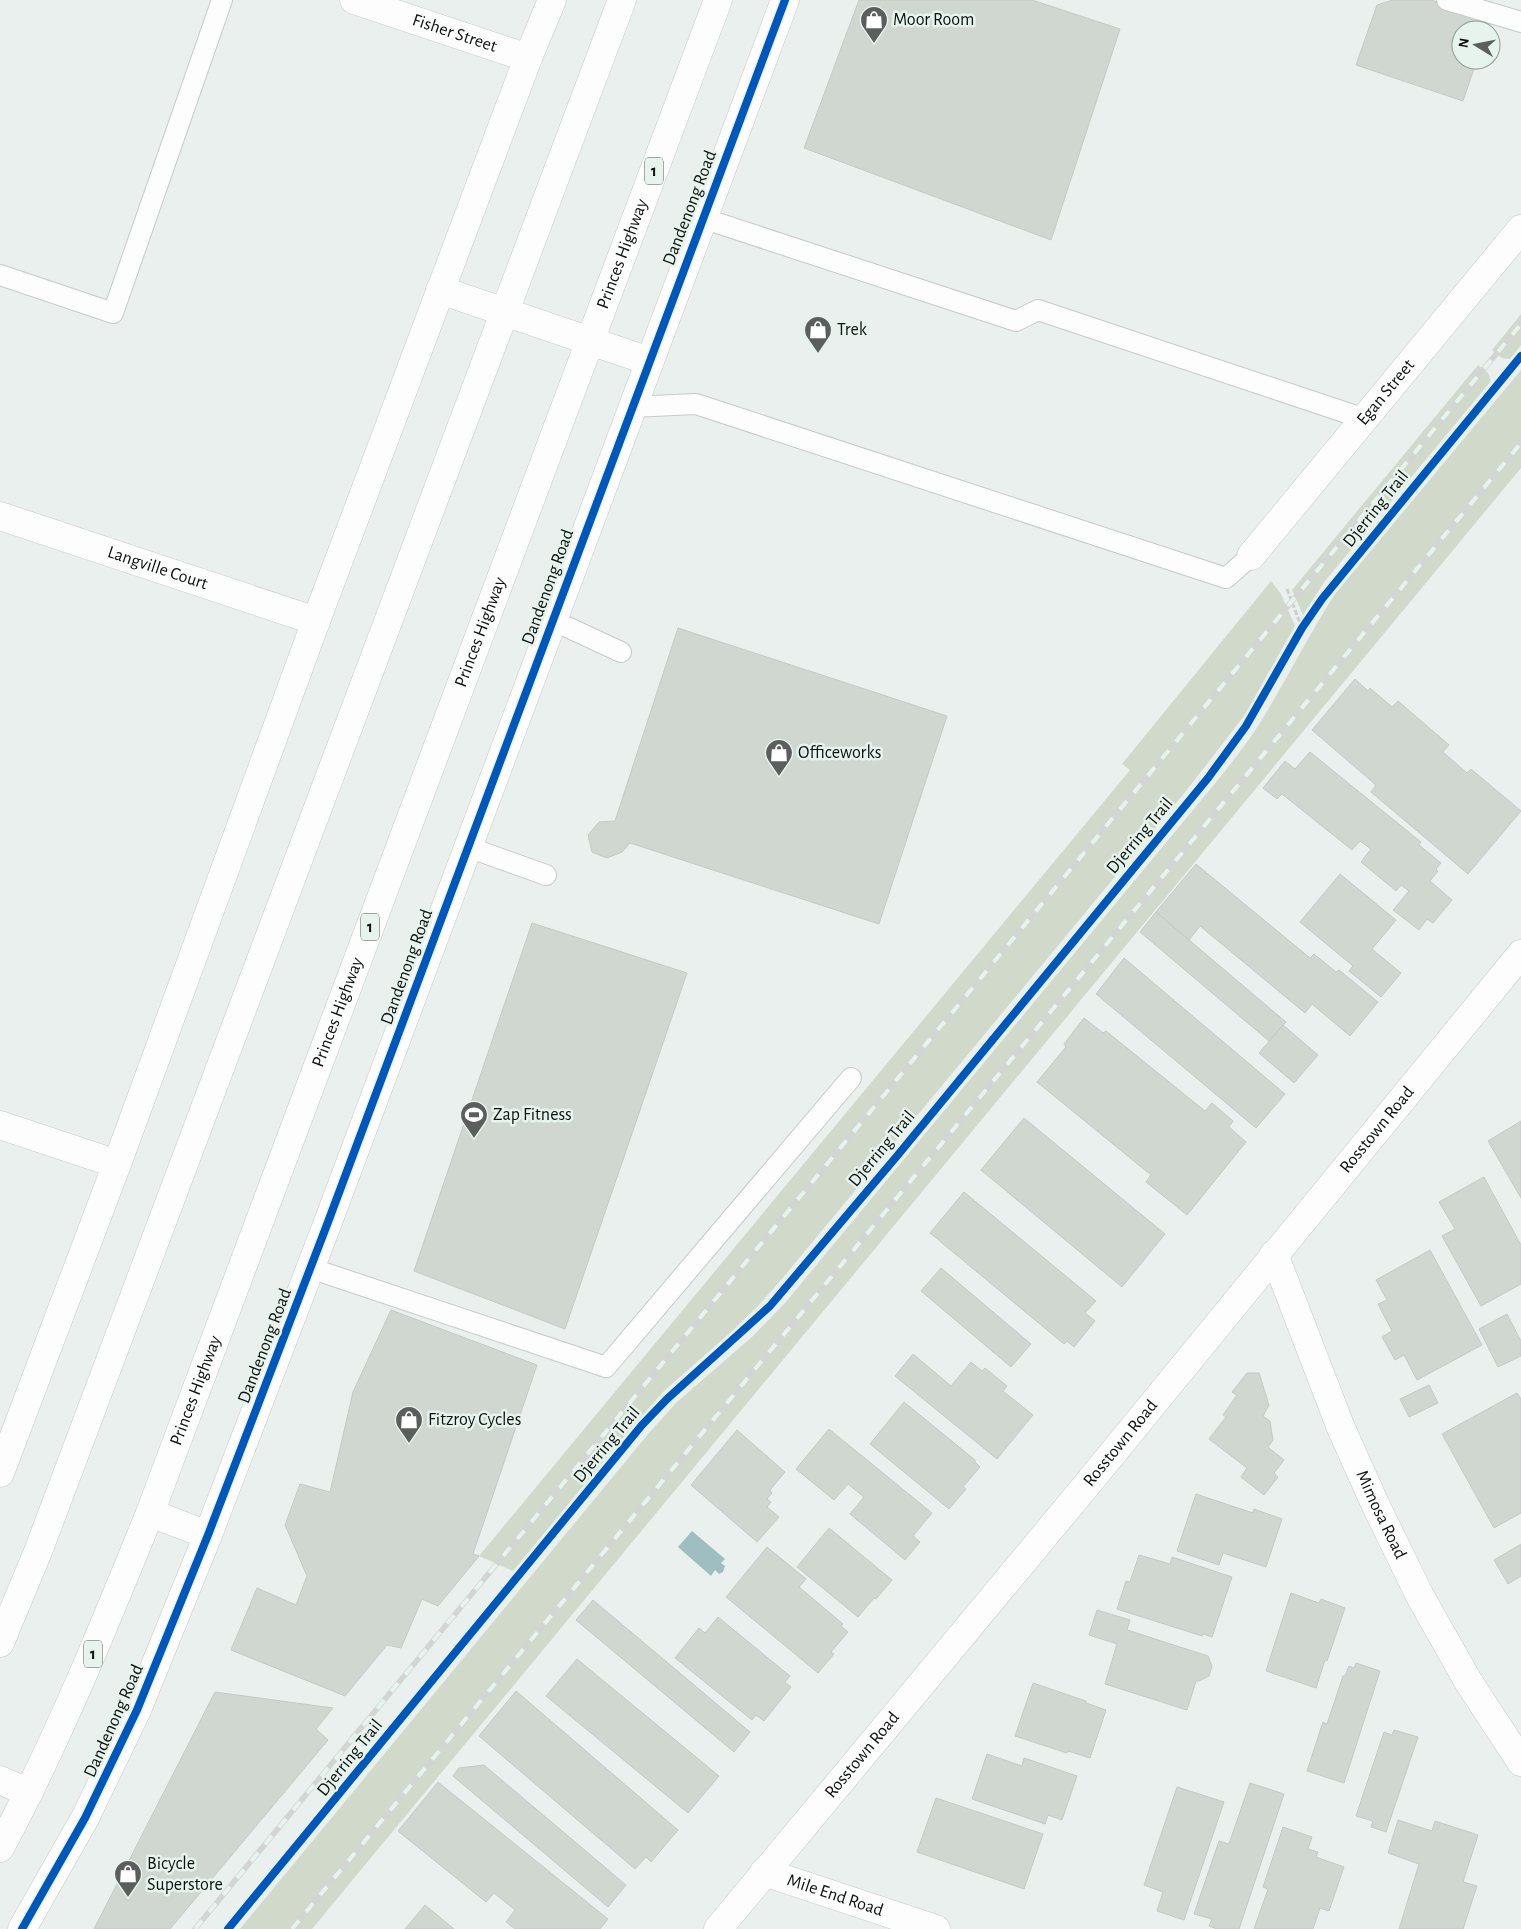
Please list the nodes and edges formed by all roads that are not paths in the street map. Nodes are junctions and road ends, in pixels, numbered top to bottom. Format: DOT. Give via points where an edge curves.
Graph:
graph roads {
  1 [pos="222,0"];
  2 [pos="354,0"];
  3 [pos="552,0"];
  4 [pos="622,0"];
  5 [pos="718,0"];
  6 [pos="785,0"];
  7 [pos="1447,0"];
  8 [pos="1521,22"];
  9 [pos="528,58"];
  10 [pos="702,218"];
  11 [pos="1521,229"];
  12 [pos="0,275"];
  13 [pos="440,290"];
  14 [pos="504,312"];
  15 [pos="589,341"];
  16 [pos="649,361"];
  17 [pos="631,407"];
  18 [pos="1365,419"];
  19 [pos="0,516"];
  20 [pos="1251,556"];
  21 [pos="552,620"];
  22 [pos="316,621"];
  23 [pos="620,652"];
  24 [pos="468,847"];
  25 [pos="546,875"];
  26 [pos="1521,954"];
  27 [pos="851,1078"];
  28 [pos="0,1125"];
  29 [pos="117,1164"];
  30 [pos="1274,1254"];
  31 [pos="310,1268"];
  32 [pos="0,1473"];
  33 [pos="150,1513"];
  34 [pos="208,1535"];
  35 [pos="0,1643"];
  36 [pos="1521,1762"];
  37 [pos="0,1780"];
  38 [pos="29,1793"];
  39 [pos="0,1848"];
  40 [pos="764,1872"];
  41 [pos="22,1929"];
  42 [pos="718,1929"];
  43 [pos="936,1929"];
  1 -- 12 [label="lane" via="113,313"];
  2 -- 9 [label="main road, Fisher Street"];
  3 -- 9 [label="main road"];
  4 -- 14 [label="main road"];
  5 -- 15 [label="main road, Princes Highway / 1"];
  6 -- 10 [label="main road, Dandenong Road"];
  7 -- 8 [label="lane"];
  9 -- 13 [label="main road"];
  10 -- 16 [label="main road, Dandenong Road"];
  10 -- 18 [label="lane" via="1016,321 1038,310"];
  11 -- 18 [label="main road, Egan Street"];
  13 -- 14 [label="main road"];
  13 -- 22 [label="main road"];
  14 -- 15 [label="main road"];
  14 -- 35 [label="main road" via="39,1549"];
  15 -- 16 [label="main road"];
  15 -- 33 [label="main road, Princes Highway / 1"];
  16 -- 17 [label="main road, Dandenong Road"];
  17 -- 20 [label="lane" via="696,404 1226,578"];
  17 -- 21 [label="main road, Dandenong Road"];
  18 -- 20 [label="main road, Egan Street"];
  19 -- 22 [label="main road, Langville Court"];
  21 -- 23 [label="lane"];
  21 -- 24 [label="main road, Dandenong Road"];
  22 -- 29 [label="main road"];
  24 -- 25 [label="lane"];
  24 -- 31 [label="main road, Dandenong Road"];
  26 -- 30 [label="main road, Rosstown Road"];
  27 -- 31 [label="lane" via="606,1367"];
  28 -- 29 [label="main road"];
  29 -- 32 [label="main road"];
  30 -- 36 [label="main road, Mimosa Road" via="1341,1428 1376,1506 1468,1681"];
  30 -- 40 [label="main road, Rosstown Road"];
  31 -- 34 [label="main road, Dandenong Road"];
  33 -- 34 [label="main road"];
  33 -- 38 [label="main road, Princes Highway / 1" via="94,1652"];
  34 -- 41 [label="main road, Dandenong Road" via="137,1710 85,1818"];
  37 -- 38 [label="main road"];
  38 -- 39 [label="main road, Princes Highway / 1"];
  40 -- 42 [label="main road, Rosstown Road"];
  40 -- 43 [label="main road, Mile End Road"];
}
